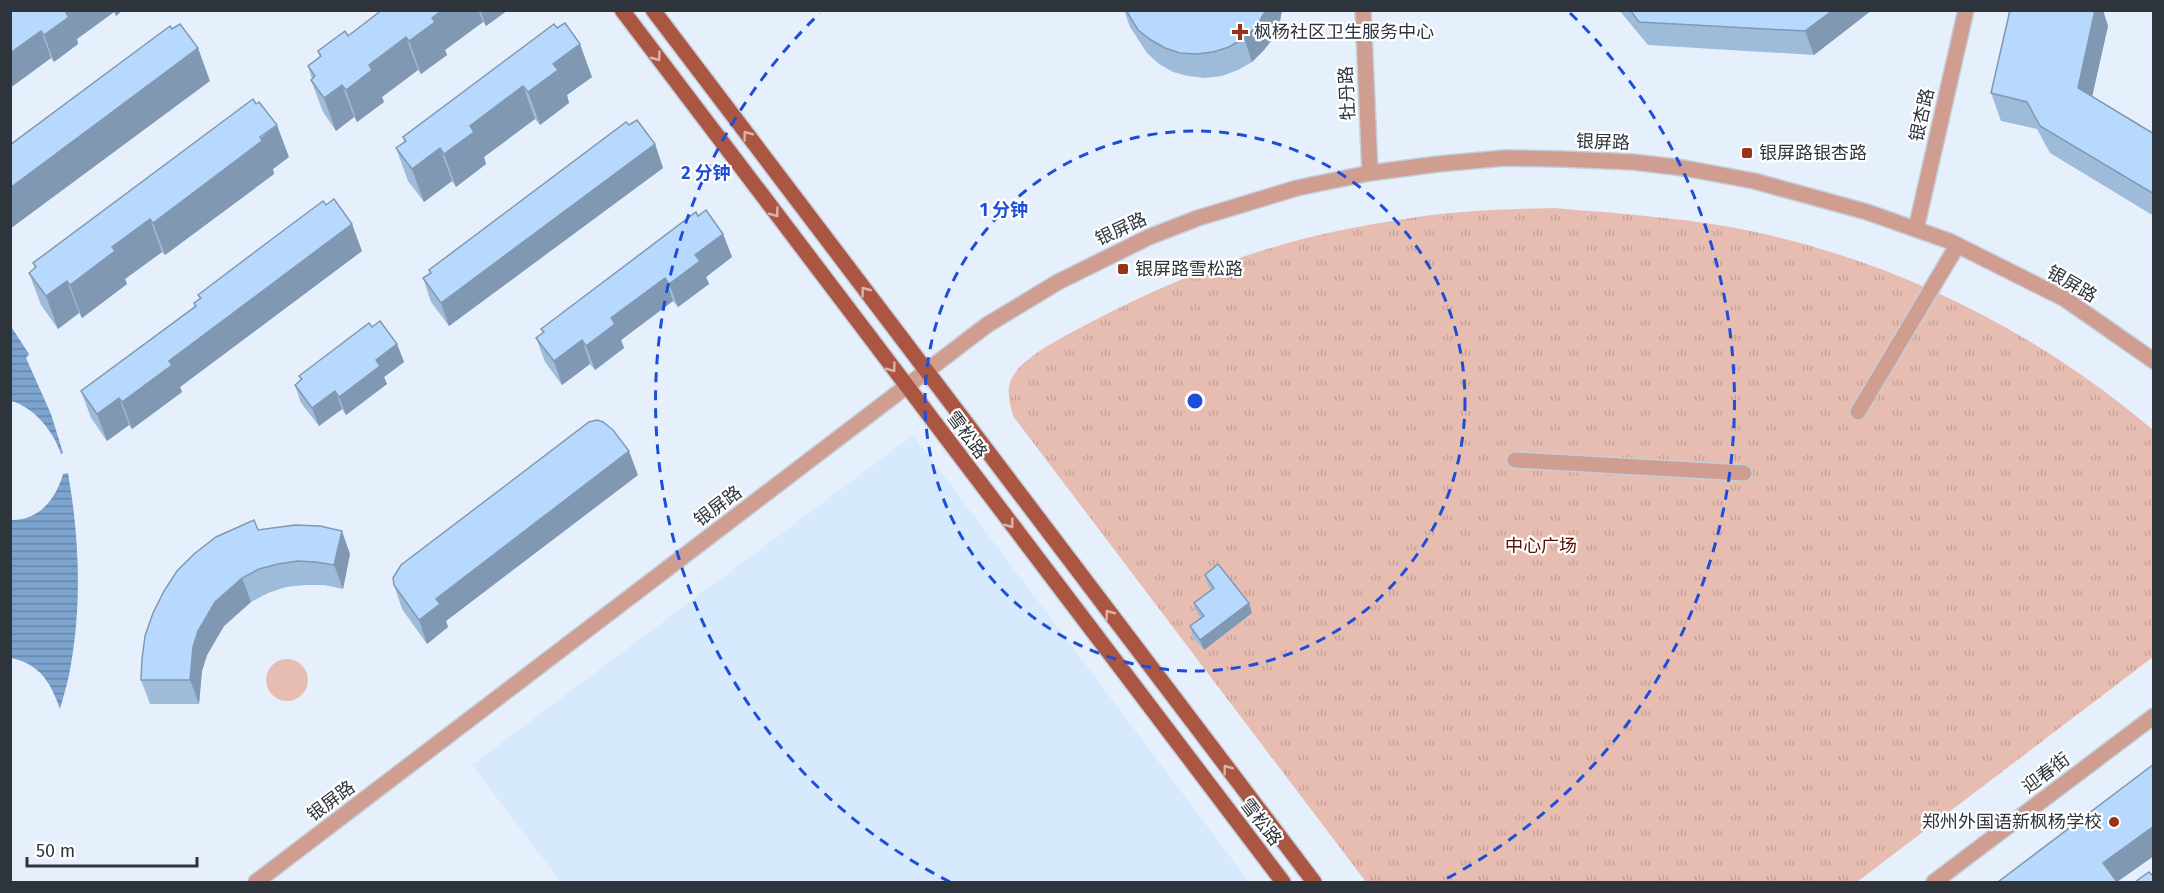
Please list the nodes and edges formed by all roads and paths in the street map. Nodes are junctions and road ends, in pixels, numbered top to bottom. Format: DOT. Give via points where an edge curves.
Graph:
graph roads {
  1 [pos="622,10"];
  2 [pos="653,10"];
  3 [pos="1363,10"];
  4 [pos="1966,10"];
  5 [pos="1370,173"];
  6 [pos="1916,229"];
  7 [pos="1958,246"];
  8 [pos="2154,361"];
  9 [pos="926,371"];
  10 [pos="906,386"];
  11 [pos="1858,412"];
  12 [pos="1515,460"];
  13 [pos="1744,473"];
  14 [pos="2154,716"];
  15 [pos="256,882"];
  16 [pos="1282,882"];
  17 [pos="1314,882"];
  18 [pos="1934,882"];
  1 -- 10 [label="main road, 雪松路, one-way"];
  9 -- 2 [label="main road, 雪松路, one-way"];
  3 -- 5 [label="street, 牡丹路"];
  4 -- 6 [label="street, 银杏路"];
  5 -- 6 [label="street, 银屏路" via="1505,158 1633,162 1754,181"];
  5 -- 9 [label="street, 银屏路" via="1297,188 1149,237 1007,312"];
  6 -- 7 [label="street, 银屏路"];
  7 -- 8 [label="street, 银屏路" via="2065,299"];
  7 -- 11 [label="street"];
  9 -- 10 [label="street, 银屏路"];
  17 -- 9 [label="main road, 雪松路, one-way"];
  10 -- 15 [label="street, 银屏路"];
  10 -- 16 [label="main road, 雪松路, one-way"];
  12 -- 13 [label="street"];
  14 -- 18 [label="street, 迎春街"];
}
